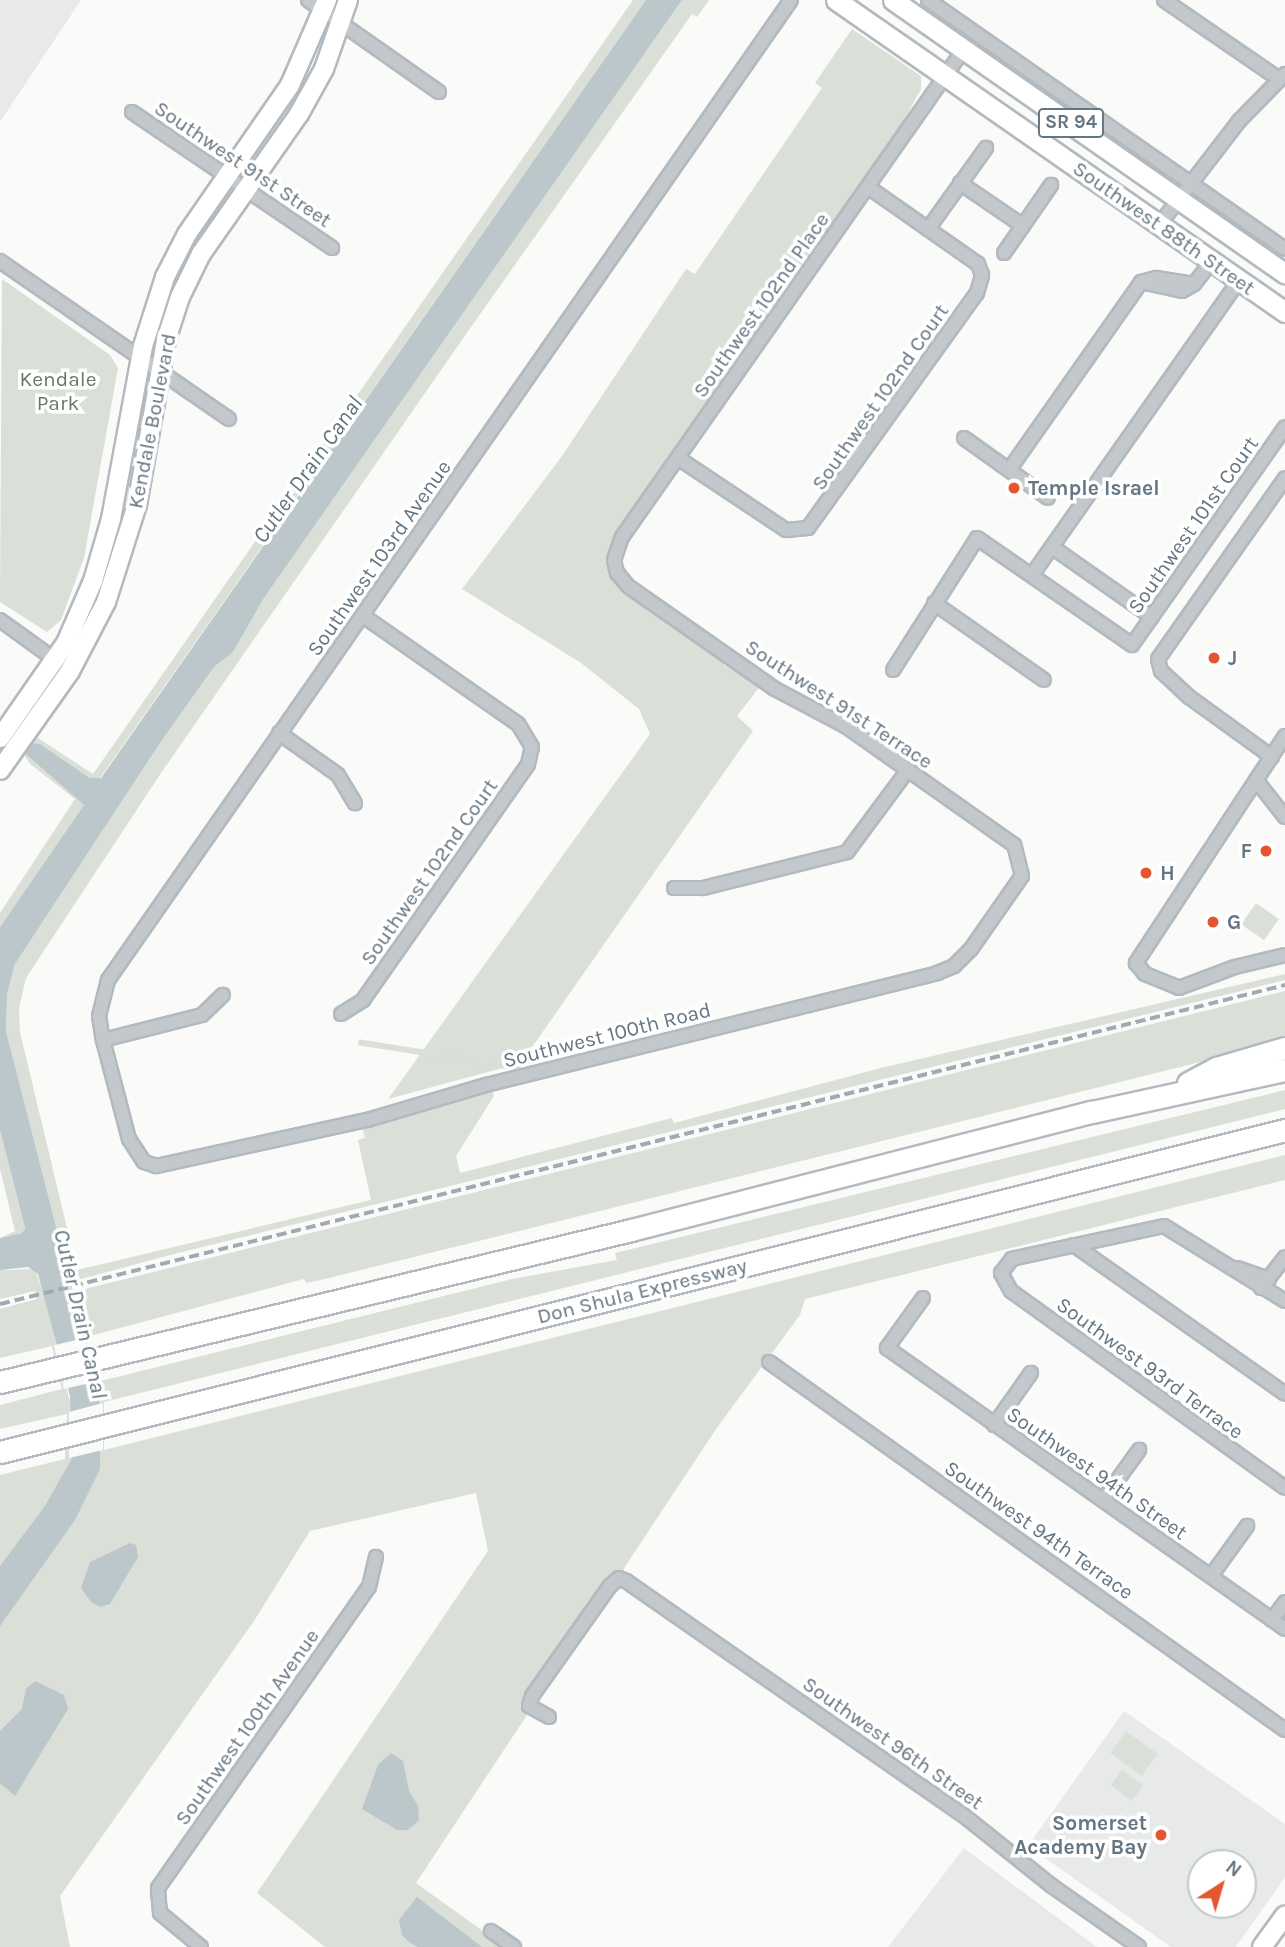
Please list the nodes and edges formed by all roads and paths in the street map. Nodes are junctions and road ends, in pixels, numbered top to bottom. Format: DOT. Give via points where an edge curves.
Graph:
graph roads {
  1 [pos="348,0"];
  2 [pos="791,0"];
  3 [pos="836,0"];
  4 [pos="894,0"];
  5 [pos="928,0"];
  6 [pos="1164,0"];
  7 [pos="319,4"];
  8 [pos="342,23"];
  9 [pos="964,49"];
  10 [pos="945,76"];
  11 [pos="1282,77"];
  12 [pos="439,92"];
  13 [pos="132,112"];
  14 [pos="986,148"];
  15 [pos="227,177"];
  16 [pos="960,183"];
  17 [pos="1051,185"];
  18 [pos="868,187"];
  19 [pos="244,189"];
  20 [pos="1184,191"];
  21 [pos="1159,225"];
  22 [pos="1023,226"];
  23 [pos="928,229"];
  24 [pos="332,248"];
  25 [pos="1285,249"];
  26 [pos="1004,253"];
  27 [pos="0,261"];
  28 [pos="1212,261"];
  29 [pos="1285,273"];
  30 [pos="1239,280"];
  31 [pos="1285,312"];
  32 [pos="141,360"];
  33 [pos="159,374"];
  34 [pos="229,419"];
  35 [pos="1285,428"];
  36 [pos="964,438"];
  37 [pos="678,458"];
  38 [pos="1009,470"];
  39 [pos="1285,478"];
  40 [pos="1048,498"];
  41 [pos="1052,547"];
  42 [pos="1031,575"];
  43 [pos="628,586"];
  44 [pos="934,603"];
  45 [pos="362,615"];
  46 [pos="1152,617"];
  47 [pos="0,620"];
  48 [pos="63,665"];
  49 [pos="892,670"];
  50 [pos="1044,680"];
  51 [pos="279,733"];
  52 [pos="1285,736"];
  53 [pos="0,738"];
  54 [pos="1272,757"];
  55 [pos="0,770"];
  56 [pos="908,770"];
  57 [pos="1256,780"];
  58 [pos="355,803"];
  59 [pos="1285,817"];
  60 [pos="1022,860"];
  61 [pos="674,888"];
  62 [pos="1285,955"];
  63 [pos="223,995"];
  64 [pos="341,1014"];
  65 [pos="103,1040"];
  66 [pos="1285,1048"];
  67 [pos="1285,1070"];
  68 [pos="1164,1095"];
  69 [pos="1285,1130"];
  70 [pos="144,1162"];
  71 [pos="1074,1245"];
  72 [pos="1283,1263"];
  73 [pos="1265,1283"];
  74 [pos="923,1298"];
  75 [pos="1285,1301"];
  76 [pos="769,1362"];
  77 [pos="1031,1373"];
  78 [pos="0,1382"];
  79 [pos="1285,1394"];
  80 [pos="994,1425"];
  81 [pos="1139,1450"];
  82 [pos="0,1452"];
  83 [pos="1285,1487"];
  84 [pos="1103,1500"];
  85 [pos="1247,1526"];
  86 [pos="376,1557"];
  87 [pos="1211,1576"];
  88 [pos="1285,1602"];
  89 [pos="1272,1620"];
  90 [pos="1285,1629"];
  91 [pos="550,1717"];
  92 [pos="1285,1730"];
  93 [pos="1285,1915"];
  94 [pos="491,1931"];
  95 [pos="201,1947"];
  96 [pos="514,1947"];
  97 [pos="1139,1947"];
  98 [pos="1262,1947"];
  1 -- 8 [label="street, Kendale Boulevard"];
  2 -- 45 [label="street, Southwest 103rd Avenue"];
  3 -- 10 [label="main road, Southwest 88th Street / SR 94"];
  4 -- 9 [label="main road, Southwest 88th Street / SR 94"];
  5 -- 20 [label="street, Southwest 88th Street"];
  6 -- 11 [label="street"];
  7 -- 8 [label="street"];
  7 -- 15 [label="street, Kendale Boulevard" via="294,79"];
  8 -- 12 [label="street"];
  8 -- 19 [label="street, Kendale Boulevard" via="299,114"];
  9 -- 10 [label="street, Southwest 102nd Place"];
  9 -- 20 [label="main road, Southwest 88th Street / SR 94"];
  10 -- 18 [label="street, Southwest 102nd Place"];
  10 -- 21 [label="main road, Southwest 88th Street / SR 94"];
  11 -- 20 [label="street" via="1239,121"];
  13 -- 15 [label="street, Southwest 91st Street"];
  14 -- 16 [label="street"];
  15 -- 19 [label="street, Southwest 91st Street"];
  15 -- 32 [label="street, Kendale Boulevard" via="170,267"];
  16 -- 22 [label="street"];
  16 -- 23 [label="street"];
  17 -- 22 [label="street"];
  18 -- 23 [label="street"];
  18 -- 37 [label="street, Southwest 102nd Place"];
  19 -- 24 [label="street, Southwest 91st Street"];
  19 -- 33 [label="street, Kendale Boulevard" via="201,254 180,297"];
  20 -- 21 [label="street"];
  20 -- 25 [label="street, Southwest 88th Street"];
  20 -- 29 [label="main road, Southwest 88th Street / SR 94"];
  21 -- 28 [label="main road, Southwest 88th Street / SR 94"];
  22 -- 26 [label="street"];
  23 -- 37 [label="street, Southwest 102nd Court" via="978,264 982,275 977,293 814,524 802,531 786,530"];
  27 -- 32 [label="street"];
  28 -- 30 [label="main road, Southwest 88th Street / SR 94"];
  28 -- 38 [label="street" via="1194,284 1182,291 1141,282"];
  30 -- 31 [label="main road, Southwest 88th Street / SR 94"];
  30 -- 41 [label="street"];
  32 -- 33 [label="street"];
  32 -- 48 [label="street, Kendale Boulevard" via="102,555"];
  33 -- 34 [label="street"];
  33 -- 48 [label="street, Kendale Boulevard" via="126,544 106,602"];
  35 -- 46 [label="street, Southwest 101st Court"];
  36 -- 38 [label="street"];
  37 -- 43 [label="street, Southwest 102nd Place" via="616,549 614,566"];
  38 -- 40 [label="street"];
  39 -- 54 [label="street" via="1159,654 1161,671"];
  41 -- 42 [label="street"];
  41 -- 46 [label="street"];
  42 -- 44 [label="street" via="977,538"];
  42 -- 46 [label="street, Southwest 101st Court" via="1132,645"];
  43 -- 56 [label="street, Southwest 91st Terrace" via="775,689 845,726"];
  44 -- 49 [label="street"];
  44 -- 50 [label="street"];
  45 -- 51 [label="street, Southwest 103rd Avenue"];
  45 -- 64 [label="street, Southwest 102nd Court" via="518,724 532,742 528,764 363,1000"];
  47 -- 48 [label="street"];
  48 -- 53 [label="street, Kendale Boulevard"];
  48 -- 55 [label="street, Kendale Boulevard"];
  51 -- 58 [label="street" via="338,775"];
  51 -- 65 [label="street, Southwest 103rd Avenue" via="108,980 99,1016"];
  52 -- 54 [label="street"];
  54 -- 57 [label="street"];
  56 -- 60 [label="street, Southwest 91st Terrace" via="1010,841"];
  56 -- 61 [label="street" via="847,852 703,888"];
  57 -- 59 [label="street"];
  57 -- 62 [label="street" via="1138,955 1137,965 1142,973 1179,988"];
  60 -- 70 [label="street, Southwest 100th Road" via="1020,880 971,949 954,966 937,973 486,1085 367,1120 156,1166"];
  63 -- 65 [label="street" via="202,1015"];
  65 -- 70 [label="street, Southwest 103rd Avenue" via="129,1139"];
  66 -- 68 [label="highway" via="1216,1068"];
  67 -- 68 [label="highway"];
  68 -- 78 [label="highway"];
  69 -- 82 [label="highway, Don Shula Expressway"];
  71 -- 73 [label="street" via="1168,1226"];
  71 -- 79 [label="street"];
  71 -- 83 [label="street, Southwest 93rd Terrace" via="1012,1259 1001,1273 1011,1292"];
  72 -- 73 [label="street"];
  73 -- 75 [label="street"];
  74 -- 80 [label="street, Southwest 94th Street" via="887,1348"];
  76 -- 92 [label="street, Southwest 94th Terrace"];
  77 -- 80 [label="street"];
  80 -- 84 [label="street, Southwest 94th Street"];
  81 -- 84 [label="street"];
  84 -- 87 [label="street, Southwest 94th Street"];
  85 -- 87 [label="street"];
  86 -- 95 [label="street, Southwest 100th Avenue" via="369,1587 159,1885 156,1905"];
  87 -- 89 [label="street, Southwest 94th Street"];
  88 -- 89 [label="street"];
  89 -- 90 [label="street, Southwest 94th Street"];
  91 -- 97 [label="street, Southwest 96th Street" via="529,1706 532,1696 558,1654 619,1578 649,1594 968,1819"];
  93 -- 98 [label="street"];
  94 -- 96 [label="street"];
}
